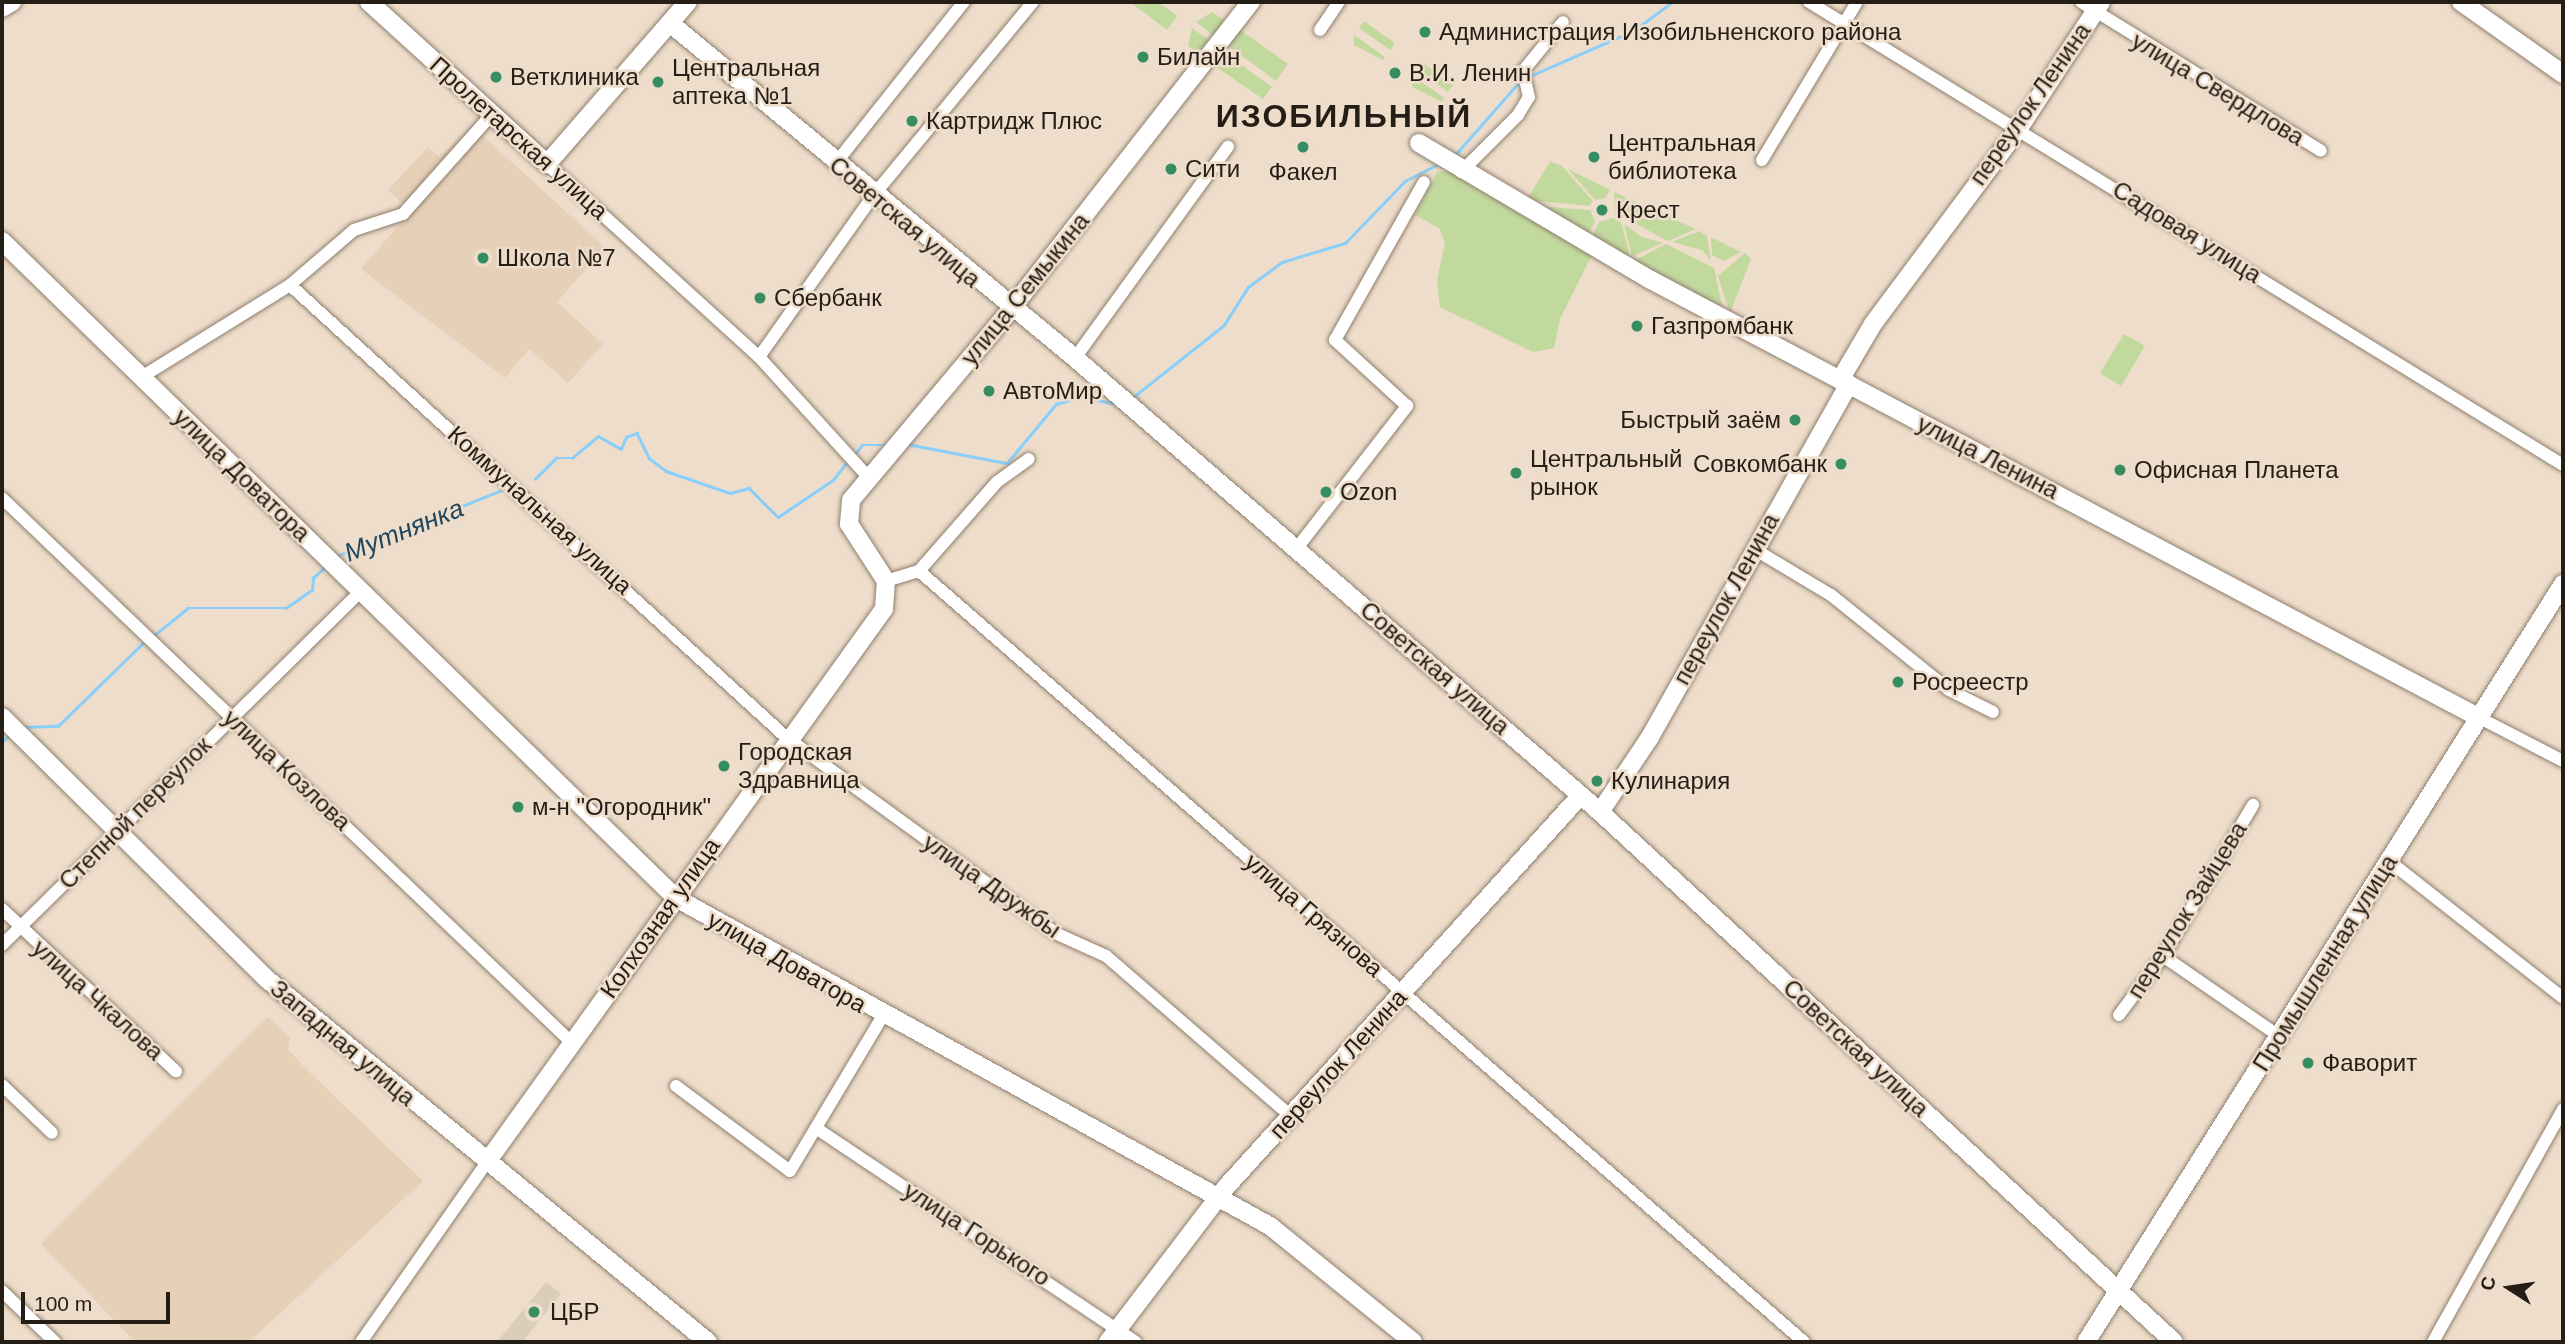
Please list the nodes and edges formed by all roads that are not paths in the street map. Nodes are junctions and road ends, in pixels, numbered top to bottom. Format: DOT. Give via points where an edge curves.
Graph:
graph roads {
  1 [pos="12,2"];
  2 [pos="369,2"];
  3 [pos="688,2"];
  4 [pos="964,2"];
  5 [pos="1033,2"];
  6 [pos="1251,2"];
  7 [pos="1339,2"];
  8 [pos="1809,2"];
  9 [pos="1857,2"];
  10 [pos="2462,2"];
  11 [pos="2092,6"];
  12 [pos="2,8"];
  13 [pos="1563,22"];
  14 [pos="671,24"];
  15 [pos="1844,25"];
  16 [pos="1320,30"];
  17 [pos="2563,74"];
  18 [pos="492,114"];
  19 [pos="2019,128"];
  20 [pos="1419,143"];
  21 [pos="1228,147"];
  22 [pos="2321,151"];
  23 [pos="1762,160"];
  24 [pos="547,164"];
  25 [pos="835,164"];
  26 [pos="1451,165"];
  27 [pos="1424,183"];
  28 [pos="873,196"];
  29 [pos="2,242"];
  30 [pos="290,285"];
  31 [pos="1011,309"];
  32 [pos="759,357"];
  33 [pos="1075,358"];
  34 [pos="139,379"];
  35 [pos="1844,382"];
  36 [pos="1029,459"];
  37 [pos="2563,465"];
  38 [pos="869,478"];
  39 [pos="2,498"];
  40 [pos="1297,548"];
  41 [pos="1754,549"];
  42 [pos="919,570"];
  43 [pos="886,581"];
  44 [pos="2563,584"];
  45 [pos="359,593"];
  46 [pos="1993,712"];
  47 [pos="232,716"];
  48 [pos="2479,718"];
  49 [pos="6,721"];
  50 [pos="787,738"];
  51 [pos="2563,761"];
  52 [pos="1581,795"];
  53 [pos="2253,805"];
  54 [pos="1600,812"];
  55 [pos="116,832"];
  56 [pos="2389,861"];
  57 [pos="676,898"];
  58 [pos="2,909"];
  59 [pos="19,928"];
  60 [pos="2,945"];
  61 [pos="2163,956"];
  62 [pos="1403,993"];
  63 [pos="2563,999"];
  64 [pos="2119,1015"];
  65 [pos="882,1017"];
  66 [pos="2280,1036"];
  67 [pos="572,1042"];
  68 [pos="176,1071"];
  69 [pos="2,1085"];
  70 [pos="677,1086"];
  71 [pos="2563,1109"];
  72 [pos="1290,1116"];
  73 [pos="816,1128"];
  74 [pos="51,1133"];
  75 [pos="487,1162"];
  76 [pos="1222,1198"];
  77 [pos="2,1291"];
  78 [pos="2119,1292"];
  79 [pos="1113,1335"];
  80 [pos="55,1342"];
  81 [pos="360,1342"];
  82 [pos="708,1342"];
  83 [pos="1136,1342"];
  84 [pos="1413,1342"];
  85 [pos="1804,1342"];
  86 [pos="2086,1342"];
  87 [pos="2174,1342"];
  88 [pos="2433,1342"];
  1 -- 12 [label="street"];
  2 -- 18 [label="street, Пролетарская улица"];
  3 -- 14 [label="street"];
  4 -- 25 [label="street"];
  5 -- 28 [label="street"];
  6 -- 31 [label="street, улица Семыкина"];
  7 -- 16 [label="street"];
  8 -- 15 [label="street, Садовая улица"];
  9 -- 15 [label="street"];
  10 -- 17 [label="street"];
  11 -- 19 [label="street, переулок Ленина"];
  11 -- 22 [label="street, улица Свердлова"];
  13 -- 26 [label="street" via="1523,71 1529,97 1518,115"];
  14 -- 24 [label="street"];
  14 -- 25 [label="street, Советская улица"];
  15 -- 19 [label="street, Садовая улица"];
  15 -- 23 [label="street"];
  18 -- 24 [label="street, Пролетарская улица"];
  18 -- 30 [label="street" via="403,214 354,230"];
  19 -- 35 [label="street, переулок Ленина" via="1927,246"];
  19 -- 37 [label="street, Садовая улица"];
  20 -- 26 [label="street, улица Ленина"];
  21 -- 33 [label="street"];
  24 -- 32 [label="street, Пролетарская улица"];
  25 -- 28 [label="street, Советская улица"];
  26 -- 35 [label="street, улица Ленина"];
  27 -- 40 [label="street" via="1335,340 1407,405"];
  28 -- 31 [label="street, Советская улица"];
  28 -- 32 [label="street"];
  29 -- 34 [label="street, улица Доватора"];
  30 -- 34 [label="street"];
  30 -- 50 [label="street, Коммунальная улица"];
  31 -- 33 [label="street, Советская улица"];
  31 -- 38 [label="street, улица Семыкина"];
  32 -- 38 [label="street, Пролетарская улица"];
  33 -- 40 [label="street, Советская улица"];
  34 -- 45 [label="street, улица Доватора" via="319,549"];
  35 -- 41 [label="street, переулок Ленина"];
  35 -- 48 [label="street, улица Ленина"];
  36 -- 42 [label="street" via="997,482"];
  38 -- 43 [label="street, улица Семыкина" via="851,500 849,524"];
  39 -- 47 [label="street, улица Козлова"];
  40 -- 52 [label="street, Советская улица"];
  41 -- 46 [label="street" via="1831,594 1949,690"];
  41 -- 54 [label="street, переулок Ленина" via="1650,737"];
  42 -- 43 [label="street"];
  42 -- 62 [label="street, улица Грязнова"];
  43 -- 50 [label="street, Колхозная улица" via="884,609"];
  44 -- 48 [label="street, Промышленная улица"];
  45 -- 47 [label="street, Степной переулок"];
  45 -- 57 [label="street, улица Доватора"];
  47 -- 55 [label="street, Степной переулок"];
  47 -- 67 [label="street, улица Козлова"];
  48 -- 51 [label="street, улица Ленина"];
  48 -- 56 [label="street, Промышленная улица"];
  49 -- 55 [label="street, Западная улица"];
  50 -- 57 [label="street, Колхозная улица"];
  50 -- 72 [label="street, улица Дружбы" via="1055,933 1106,956"];
  52 -- 54 [label="street, Советская улица"];
  52 -- 62 [label="street, переулок Ленина"];
  53 -- 61 [label="street, переулок Зайцева"];
  54 -- 78 [label="street, Советская улица"];
  55 -- 59 [label="street, Степной переулок"];
  55 -- 75 [label="street, Западная улица" via="268,980"];
  56 -- 63 [label="street"];
  56 -- 66 [label="street, Промышленная улица"];
  57 -- 65 [label="street, улица Доватора"];
  57 -- 67 [label="street, Колхозная улица"];
  58 -- 59 [label="street, улица Чкалова"];
  59 -- 60 [label="street, Степной переулок"];
  59 -- 68 [label="street, улица Чкалова"];
  61 -- 64 [label="street, переулок Зайцева"];
  61 -- 66 [label="street"];
  62 -- 72 [label="street, переулок Ленина"];
  62 -- 85 [label="street, улица Грязнова"];
  65 -- 73 [label="street"];
  65 -- 76 [label="street, улица Доватора"];
  66 -- 78 [label="street, Промышленная улица"];
  67 -- 75 [label="street, Колхозная улица"];
  69 -- 74 [label="street"];
  70 -- 73 [label="street" via="790,1171"];
  71 -- 88 [label="street"];
  72 -- 76 [label="street, переулок Ленина"];
  73 -- 79 [label="street, улица Горького"];
  75 -- 81 [label="street, Колхозная улица"];
  75 -- 82 [label="street, Западная улица"];
  76 -- 79 [label="street, переулок Ленина"];
  76 -- 84 [label="street, улица Доватора" via="1270,1227"];
  77 -- 80 [label="street"];
  78 -- 86 [label="street, Промышленная улица"];
  78 -- 87 [label="street, Советская улица"];
  79 -- 83 [label="street, улица Горького"];
}
